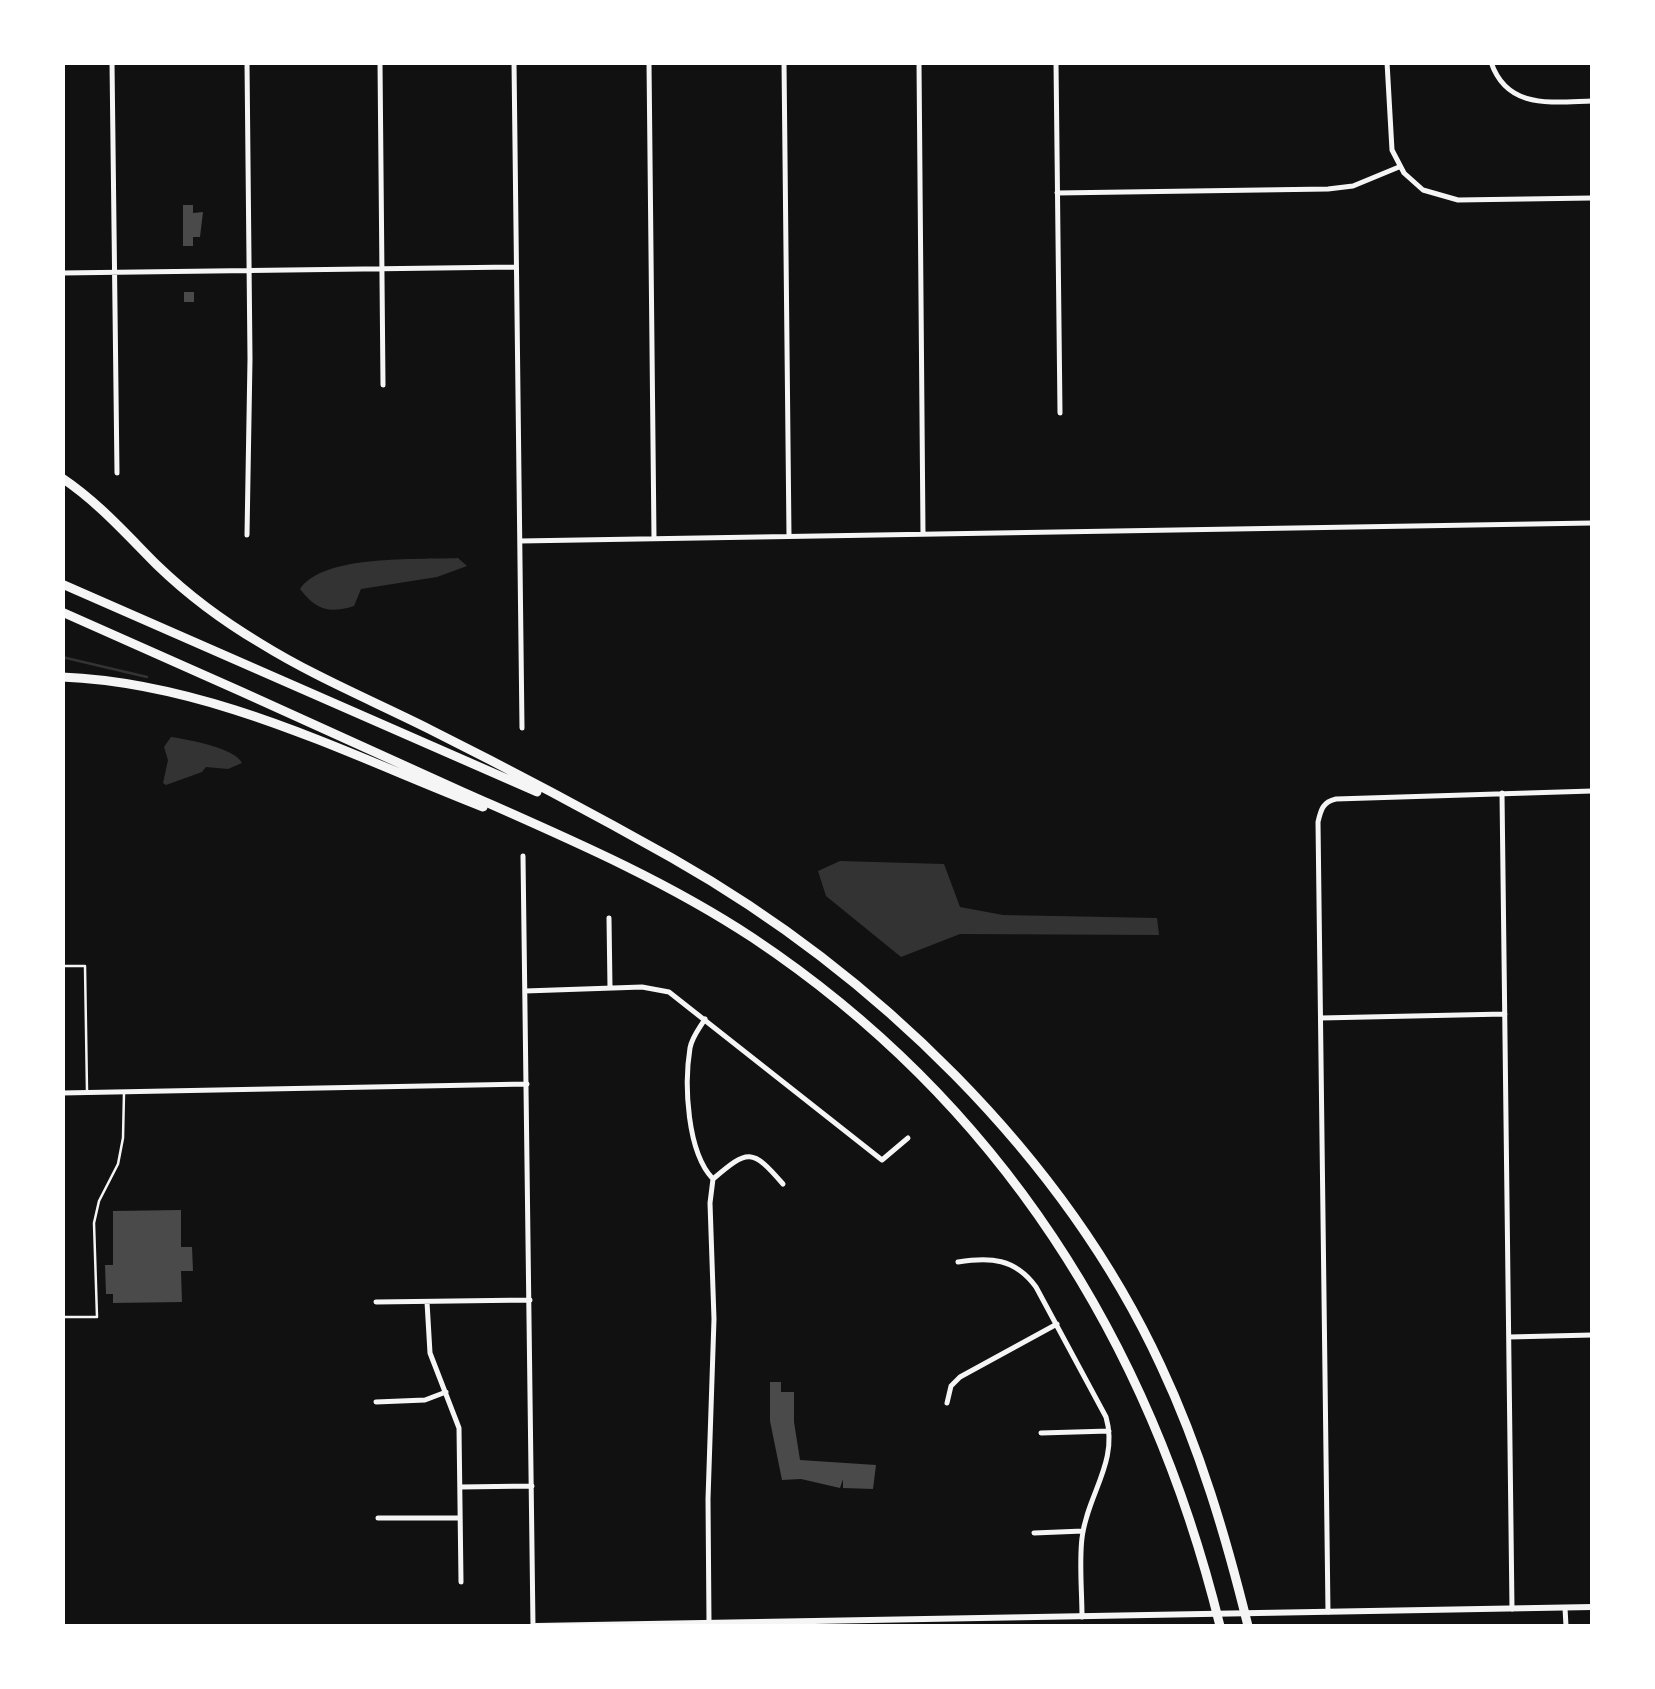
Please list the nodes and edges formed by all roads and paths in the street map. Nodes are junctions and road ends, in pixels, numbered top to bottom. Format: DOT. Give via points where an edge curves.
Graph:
graph roads {
  1 [pos="112,62"];
  2 [pos="246,62"];
  3 [pos="380,62"];
  4 [pos="514,62"];
  5 [pos="649,62"];
  6 [pos="784,62"];
  7 [pos="919,62"];
  8 [pos="1056,62"];
  9 [pos="1388,62"];
  10 [pos="1491,62"];
  11 [pos="1592,101"];
  12 [pos="1400,166"];
  13 [pos="1057,193"];
  14 [pos="1592,198"];
  15 [pos="516,267"];
  16 [pos="382,268"];
  17 [pos="249,271"];
  18 [pos="115,272"];
  19 [pos="62,273"];
  20 [pos="384,386"];
  21 [pos="1060,414"];
  22 [pos="117,473"];
  23 [pos="62,478"];
  24 [pos="1592,522"];
  25 [pos="924,534"];
  26 [pos="247,536"];
  27 [pos="789,536"];
  28 [pos="654,538"];
  29 [pos="520,541"];
  30 [pos="62,584"];
  31 [pos="62,612"];
  32 [pos="62,678"];
  33 [pos="522,728"];
  34 [pos="1592,791"];
  35 [pos="1502,794"];
  36 [pos="590,815"];
  37 [pos="574,842"];
  38 [pos="523,856"];
  39 [pos="609,918"];
  40 [pos="62,966"];
  41 [pos="610,988"];
  42 [pos="526,991"];
  43 [pos="1505,1014"];
  44 [pos="1321,1018"];
  45 [pos="705,1020"];
  46 [pos="527,1084"];
  47 [pos="124,1091"];
  48 [pos="86,1092"];
  49 [pos="62,1093"];
  50 [pos="908,1138"];
  51 [pos="713,1179"];
  52 [pos="782,1184"];
  53 [pos="958,1262"];
  54 [pos="530,1300"];
  55 [pos="376,1302"];
  56 [pos="427,1302"];
  57 [pos="62,1318"];
  58 [pos="1057,1324"];
  59 [pos="1592,1335"];
  60 [pos="1508,1336"];
  61 [pos="446,1392"];
  62 [pos="376,1402"];
  63 [pos="947,1403"];
  64 [pos="1109,1431"];
  65 [pos="1041,1434"];
  66 [pos="532,1486"];
  67 [pos="460,1487"];
  68 [pos="378,1518"];
  69 [pos="460,1518"];
  70 [pos="1083,1531"];
  71 [pos="1034,1533"];
  72 [pos="461,1582"];
  73 [pos="1564,1608"];
  74 [pos="1592,1608"];
  75 [pos="1512,1609"];
  76 [pos="1328,1612"];
  77 [pos="1082,1617"];
  78 [pos="710,1623"];
  79 [pos="882,1623"];
  80 [pos="898,1623"];
  81 [pos="535,1626"];
  82 [pos="1220,1626"];
  83 [pos="1248,1626"];
  84 [pos="1566,1626"];
  1 -- 18 [label="street"];
  2 -- 17 [label="street"];
  3 -- 16 [label="street"];
  4 -- 15 [label="street"];
  5 -- 28 [label="street"];
  6 -- 27 [label="street"];
  7 -- 25 [label="street"];
  8 -- 13 [label="street"];
  9 -- 12 [label="street" via="1388,131"];
  10 -- 11 [label="street" via="1517,96"];
  12 -- 13 [label="street" via="1328,189"];
  12 -- 14 [label="street" via="1423,190 1450,199"];
  13 -- 21 [label="street"];
  15 -- 16 [label="street"];
  15 -- 29 [label="street"];
  16 -- 17 [label="street"];
  16 -- 20 [label="street"];
  17 -- 18 [label="street"];
  17 -- 26 [label="street"];
  18 -- 19 [label="street"];
  18 -- 22 [label="street"];
  23 -- 36 [label="highway" via="241,632"];
  24 -- 25 [label="street"];
  25 -- 27 [label="street"];
  27 -- 28 [label="street"];
  28 -- 29 [label="street"];
  29 -- 33 [label="street"];
  30 -- 36 [label="highway"];
  31 -- 37 [label="highway"];
  32 -- 37 [label="highway" via="139,686 228,708"];
  34 -- 35 [label="street"];
  35 -- 43 [label="street"];
  35 -- 44 [label="street" via="1326,802 1318,822"];
  36 -- 83 [label="highway" via="712,882 826,960 928,1049 1016,1144 1098,1256 1160,1363 1205,1475"];
  37 -- 82 [label="highway" via="695,902 813,982 908,1062 999,1163 1074,1268 1140,1388 1184,1501"];
  38 -- 42 [label="street"];
  39 -- 41 [label="street"];
  40 -- 48 [label="lane" via="85,966"];
  41 -- 42 [label="street"];
  41 -- 45 [label="street" via="660,990"];
  42 -- 46 [label="street"];
  43 -- 44 [label="street"];
  43 -- 60 [label="street"];
  44 -- 76 [label="street"];
  45 -- 50 [label="street" via="882,1160"];
  45 -- 51 [label="street" via="690,1047 690,1118 700,1166"];
  46 -- 47 [label="street"];
  46 -- 54 [label="street"];
  47 -- 48 [label="street"];
  47 -- 57 [label="lane" via="124,1138 94,1224 97,1317"];
  48 -- 49 [label="street"];
  51 -- 52 [label="street" via="735,1159 751,1155"];
  51 -- 78 [label="street"];
  53 -- 58 [label="street" via="996,1259 1020,1268"];
  54 -- 56 [label="street"];
  54 -- 66 [label="street"];
  55 -- 56 [label="street"];
  56 -- 61 [label="street" via="429,1347"];
  58 -- 63 [label="street" via="960,1376"];
  58 -- 64 [label="street"];
  59 -- 60 [label="street"];
  60 -- 75 [label="street"];
  61 -- 62 [label="street"];
  61 -- 67 [label="street" via="458,1424"];
  64 -- 65 [label="street"];
  64 -- 70 [label="street" via="1106,1465"];
  66 -- 67 [label="street"];
  66 -- 81 [label="street"];
  67 -- 69 [label="street"];
  68 -- 69 [label="street"];
  69 -- 72 [label="street"];
  70 -- 71 [label="street"];
  70 -- 77 [label="street"];
  73 -- 74 [label="main road"];
  73 -- 75 [label="main road"];
  73 -- 84 [label="street"];
  75 -- 76 [label="main road"];
  76 -- 77 [label="main road"];
  77 -- 80 [label="main road"];
  78 -- 79 [label="main road"];
  78 -- 81 [label="main road"];
  79 -- 80 [label="main road"];
}
